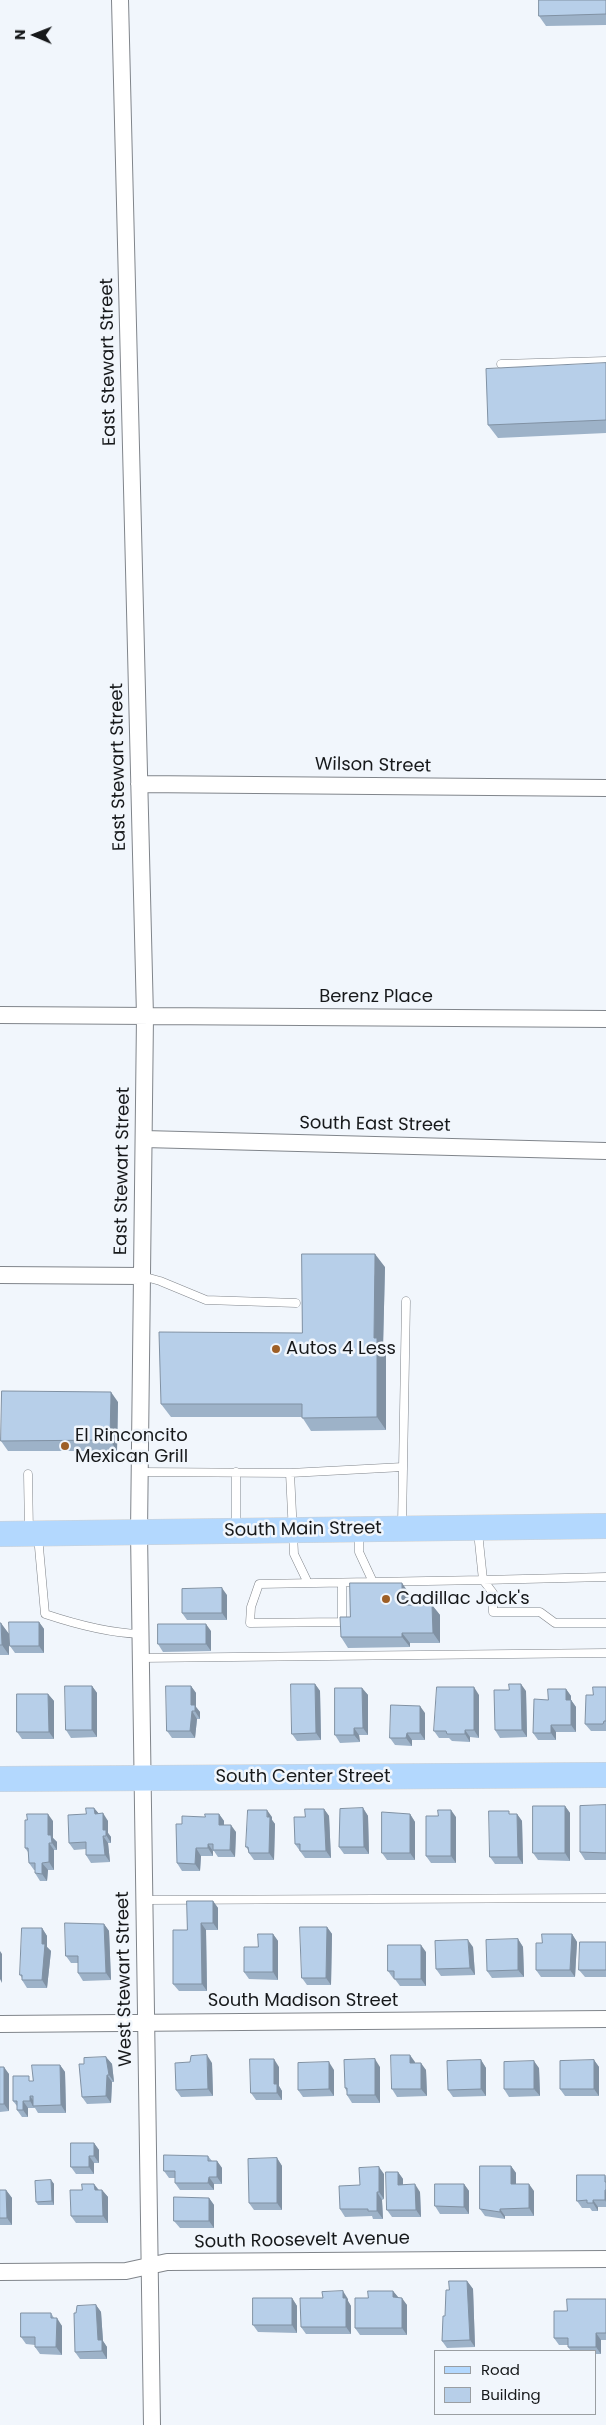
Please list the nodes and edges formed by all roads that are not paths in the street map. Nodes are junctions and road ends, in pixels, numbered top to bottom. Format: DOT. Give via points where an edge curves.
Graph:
graph roads {
  1 [pos="120,0"];
  2 [pos="606,361"];
  3 [pos="501,364"];
  4 [pos="139,784"];
  5 [pos="606,788"];
  6 [pos="0,1015"];
  7 [pos="145,1016"];
  8 [pos="606,1019"];
  9 [pos="144,1139"];
  10 [pos="606,1151"];
  11 [pos="0,1275"];
  12 [pos="142,1276"];
  13 [pos="406,1301"];
  14 [pos="296,1303"];
  15 [pos="403,1467"];
  16 [pos="139,1472"];
  17 [pos="236,1472"];
  18 [pos="290,1473"];
  19 [pos="28,1474"];
  20 [pos="606,1526"];
  21 [pos="478,1527"];
  22 [pos="402,1529"];
  23 [pos="292,1530"];
  24 [pos="358,1530"];
  25 [pos="236,1531"];
  26 [pos="138,1532"];
  27 [pos="0,1534"];
  28 [pos="33,1534"];
  29 [pos="606,1577"];
  30 [pos="482,1580"];
  31 [pos="342,1582"];
  32 [pos="373,1582"];
  33 [pos="308,1583"];
  34 [pos="606,1623"];
  35 [pos="140,1634"];
  36 [pos="606,1653"];
  37 [pos="140,1658"];
  38 [pos="606,1775"];
  39 [pos="0,1779"];
  40 [pos="142,1779"];
  41 [pos="606,1898"];
  42 [pos="145,1900"];
  43 [pos="606,2019"];
  44 [pos="146,2022"];
  45 [pos="0,2024"];
  46 [pos="606,2259"];
  47 [pos="150,2265"];
  48 [pos="0,2272"];
  49 [pos="152,2425"];
  1 -- 4 [label="street, East Stewart Street"];
  2 -- 3 [label="lane"];
  4 -- 5 [label="street, Wilson Street"];
  4 -- 7 [label="street, East Stewart Street"];
  6 -- 7 [label="street, Berenz Place"];
  7 -- 8 [label="street, Berenz Place"];
  7 -- 9 [label="street, East Stewart Street"];
  9 -- 10 [label="street, South East Street"];
  9 -- 12 [label="street, East Stewart Street"];
  11 -- 12 [label="street"];
  12 -- 14 [label="lane" via="206,1300"];
  12 -- 16 [label="street, East Stewart Street"];
  13 -- 15 [label="lane"];
  15 -- 18 [label="lane"];
  15 -- 22 [label="lane"];
  16 -- 17 [label="lane"];
  16 -- 26 [label="street, East Stewart Street"];
  17 -- 18 [label="lane"];
  17 -- 25 [label="lane"];
  18 -- 23 [label="lane"];
  19 -- 28 [label="lane"];
  20 -- 21 [label="main road, South Main Street"];
  21 -- 22 [label="main road, South Main Street"];
  21 -- 30 [label="lane"];
  22 -- 24 [label="main road, South Main Street"];
  23 -- 24 [label="main road, South Main Street"];
  23 -- 25 [label="main road, South Main Street"];
  23 -- 33 [label="lane" via="294,1554"];
  24 -- 32 [label="lane" via="360,1552"];
  25 -- 26 [label="main road, South Main Street"];
  26 -- 28 [label="main road, South Main Street"];
  26 -- 35 [label="street, West Stewart Street"];
  27 -- 28 [label="main road, South Main Street"];
  28 -- 35 [label="lane" via="45,1614 74,1624"];
  29 -- 30 [label="lane"];
  30 -- 32 [label="lane"];
  30 -- 34 [label="lane" via="492,1593 493,1612 540,1612 555,1623"];
  31 -- 32 [label="lane"];
  31 -- 33 [label="lane"];
  31 -- 33 [label="lane" via="342,1622 250,1622 259,1584"];
  35 -- 37 [label="street, West Stewart Street"];
  36 -- 37 [label="lane"];
  37 -- 40 [label="street, West Stewart Street"];
  38 -- 40 [label="main road, South Center Street"];
  39 -- 40 [label="main road, South Center Street"];
  40 -- 42 [label="street, West Stewart Street"];
  41 -- 42 [label="lane"];
  42 -- 44 [label="street, West Stewart Street"];
  43 -- 44 [label="street, South Madison Street"];
  44 -- 45 [label="street, South Madison Street"];
  44 -- 47 [label="street, West Stewart Street"];
  46 -- 47 [label="street, South Roosevelt Avenue" via="167,2262"];
  47 -- 48 [label="street, South Roosevelt Avenue" via="126,2271"];
  47 -- 49 [label="street, West Stewart Street"];
}
